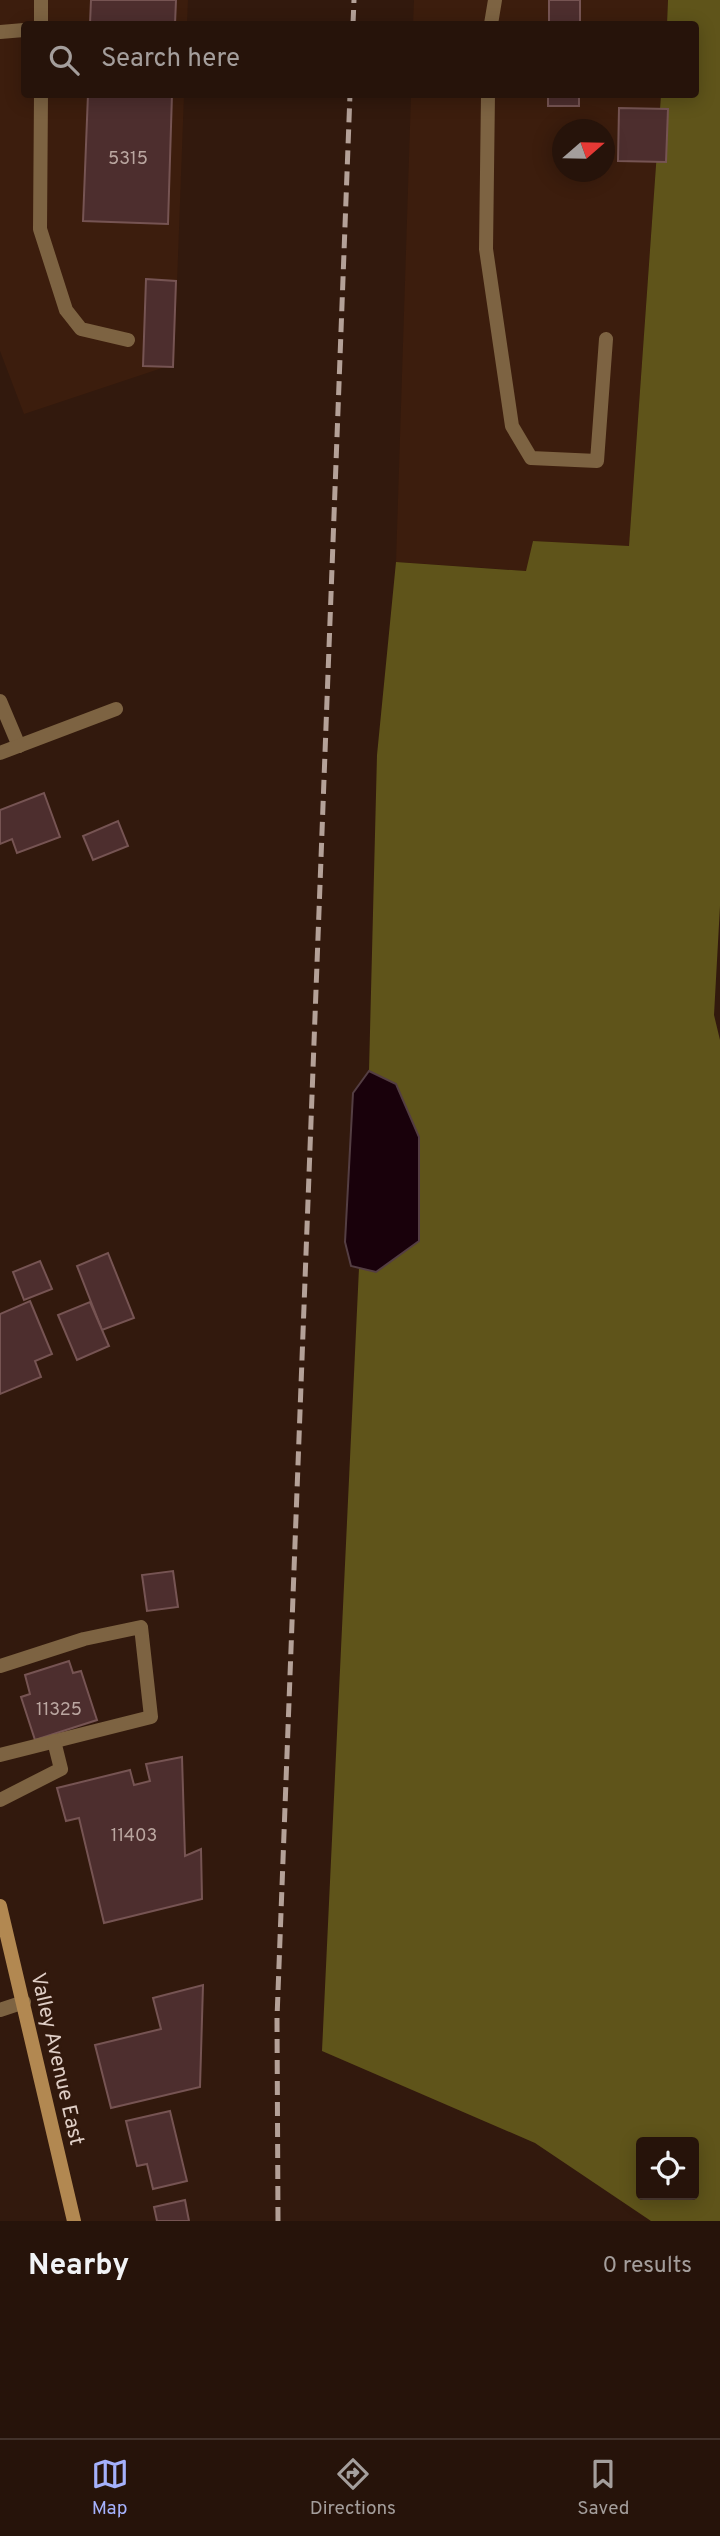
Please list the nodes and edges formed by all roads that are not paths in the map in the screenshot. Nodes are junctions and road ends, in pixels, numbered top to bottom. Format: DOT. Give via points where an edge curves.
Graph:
graph roads {
  1 [pos="41,0"];
  2 [pos="495,0"];
  3 [pos="41,21"];
  4 [pos="492,21"];
  5 [pos="21,30"];
  6 [pos="0,32"];
  7 [pos="41,98"];
  8 [pos="488,98"];
  9 [pos="606,339"];
  10 [pos="128,341"];
  11 [pos="0,701"];
  12 [pos="116,709"];
  13 [pos="19,746"];
  14 [pos="0,753"];
  15 [pos="0,1666"];
  16 [pos="54,1741"];
  17 [pos="0,1755"];
  18 [pos="0,1800"];
  19 [pos="0,1906"];
  20 [pos="24,2002"];
  21 [pos="0,2010"];
  22 [pos="74,2221"];
  1 -- 3 [label="street"];
  2 -- 4 [label="street"];
  5 -- 6 [label="street"];
  7 -- 10 [label="street" via="40,229 66,310 81,330"];
  8 -- 9 [label="street" via="486,249 512,426 531,458 597,461"];
  11 -- 13 [label="street"];
  12 -- 13 [label="street"];
  13 -- 14 [label="street"];
  15 -- 16 [label="street" via="84,1639 141,1628 151,1717"];
  16 -- 17 [label="street"];
  16 -- 18 [label="street" via="61,1769"];
  19 -- 20 [label="main road, Valley Avenue East"];
  20 -- 21 [label="street"];
  20 -- 22 [label="main road, Valley Avenue East"];
}
